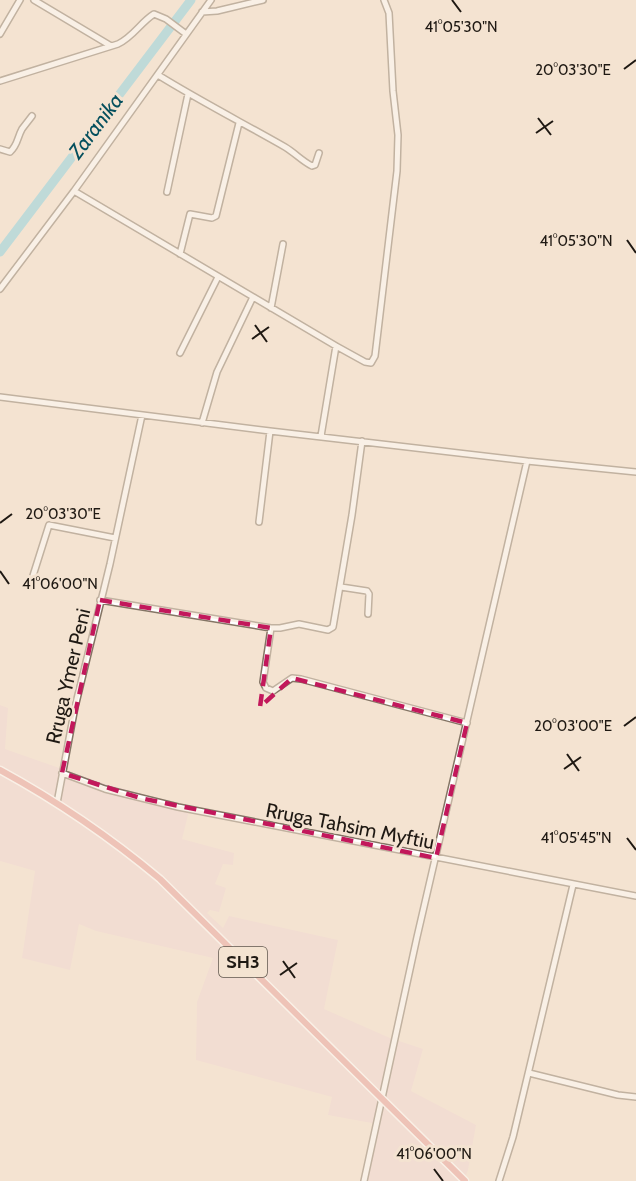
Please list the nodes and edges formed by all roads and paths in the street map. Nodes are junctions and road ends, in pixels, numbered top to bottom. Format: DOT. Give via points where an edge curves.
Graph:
graph roads {
  1 [pos="20,0"];
  2 [pos="34,0"];
  3 [pos="211,0"];
  4 [pos="263,0"];
  5 [pos="384,0"];
  6 [pos="393,0"];
  7 [pos="389,7"];
  8 [pos="202,12"];
  9 [pos="0,34"];
  10 [pos="186,34"];
  11 [pos="111,46"];
  12 [pos="158,75"];
  13 [pos="0,81"];
  14 [pos="188,94"];
  15 [pos="32,116"];
  16 [pos="239,123"];
  17 [pos="0,149"];
  18 [pos="320,153"];
  19 [pos="74,191"];
  20 [pos="167,192"];
  21 [pos="283,244"];
  22 [pos="180,254"];
  23 [pos="218,277"];
  24 [pos="0,289"];
  25 [pos="253,297"];
  26 [pos="271,308"];
  27 [pos="336,346"];
  28 [pos="180,352"];
  29 [pos="0,397"];
  30 [pos="142,415"];
  31 [pos="202,423"];
  32 [pos="270,431"];
  33 [pos="321,436"];
  34 [pos="362,441"];
  35 [pos="527,461"];
  36 [pos="636,472"];
  37 [pos="259,522"];
  38 [pos="115,538"];
  39 [pos="31,582"];
  40 [pos="341,587"];
  41 [pos="100,600"];
  42 [pos="368,614"];
  43 [pos="271,628"];
  44 [pos="467,723"];
  45 [pos="0,770"];
  46 [pos="62,773"];
  47 [pos="57,803"];
  48 [pos="436,858"];
  49 [pos="573,885"];
  50 [pos="636,896"];
  51 [pos="529,1073"];
  52 [pos="636,1097"];
  53 [pos="382,1099"];
  54 [pos="364,1181"];
  55 [pos="465,1181"];
  56 [pos="499,1181"];
  1 -- 9 [label="street"];
  2 -- 11 [label="street"];
  3 -- 8 [label="street"];
  4 -- 8 [label="street"];
  5 -- 7 [label="street"];
  6 -- 7 [label="street"];
  7 -- 27 [label="street" via="398,171 375,356 371,363 364,362"];
  8 -- 10 [label="street"];
  10 -- 11 [label="street" via="154,14 126,40"];
  10 -- 12 [label="street"];
  11 -- 13 [label="street"];
  12 -- 14 [label="street"];
  12 -- 19 [label="street"];
  14 -- 16 [label="street"];
  14 -- 20 [label="street"];
  15 -- 17 [label="street" via="14,149"];
  16 -- 18 [label="street" via="312,166"];
  16 -- 22 [label="street" via="216,216 190,214"];
  19 -- 22 [label="street"];
  19 -- 24 [label="street"];
  21 -- 26 [label="street"];
  22 -- 23 [label="street"];
  23 -- 25 [label="street"];
  23 -- 28 [label="street"];
  25 -- 26 [label="street"];
  25 -- 31 [label="street" via="217,372"];
  26 -- 27 [label="street"];
  27 -- 33 [label="street"];
  29 -- 30 [label="street"];
  30 -- 31 [label="street"];
  30 -- 38 [label="street, Rruga Ymer Peni"];
  31 -- 32 [label="street"];
  32 -- 33 [label="street"];
  32 -- 37 [label="street"];
  33 -- 34 [label="street"];
  34 -- 35 [label="street"];
  34 -- 40 [label="street"];
  35 -- 36 [label="street"];
  35 -- 44 [label="street"];
  38 -- 39 [label="street" via="49,525"];
  38 -- 41 [label="street, Rruga Ymer Peni"];
  40 -- 42 [label="street" via="367,591"];
  40 -- 43 [label="street" via="335,622 328,630 299,624"];
  41 -- 43 [label="street"];
  41 -- 46 [label="street, Rruga Ymer Peni"];
  43 -- 44 [label="street" via="263,682 266,688 273,691 292,678 301,679"];
  44 -- 48 [label="street"];
  45 -- 47 [label="main road, SH3"];
  46 -- 47 [label="street, Rruga Ymer Peni"];
  46 -- 48 [label="street, Rruga Tahsim Myftiu" via="140,798"];
  47 -- 53 [label="main road, SH3" via="160,879"];
  48 -- 49 [label="street, Rruga Tahsim Myftiu"];
  48 -- 53 [label="street"];
  49 -- 50 [label="street, Rruga Tahsim Myftiu"];
  49 -- 51 [label="street"];
  51 -- 52 [label="street"];
  51 -- 56 [label="street"];
  53 -- 54 [label="street"];
  53 -- 55 [label="main road, SH3"];
}
